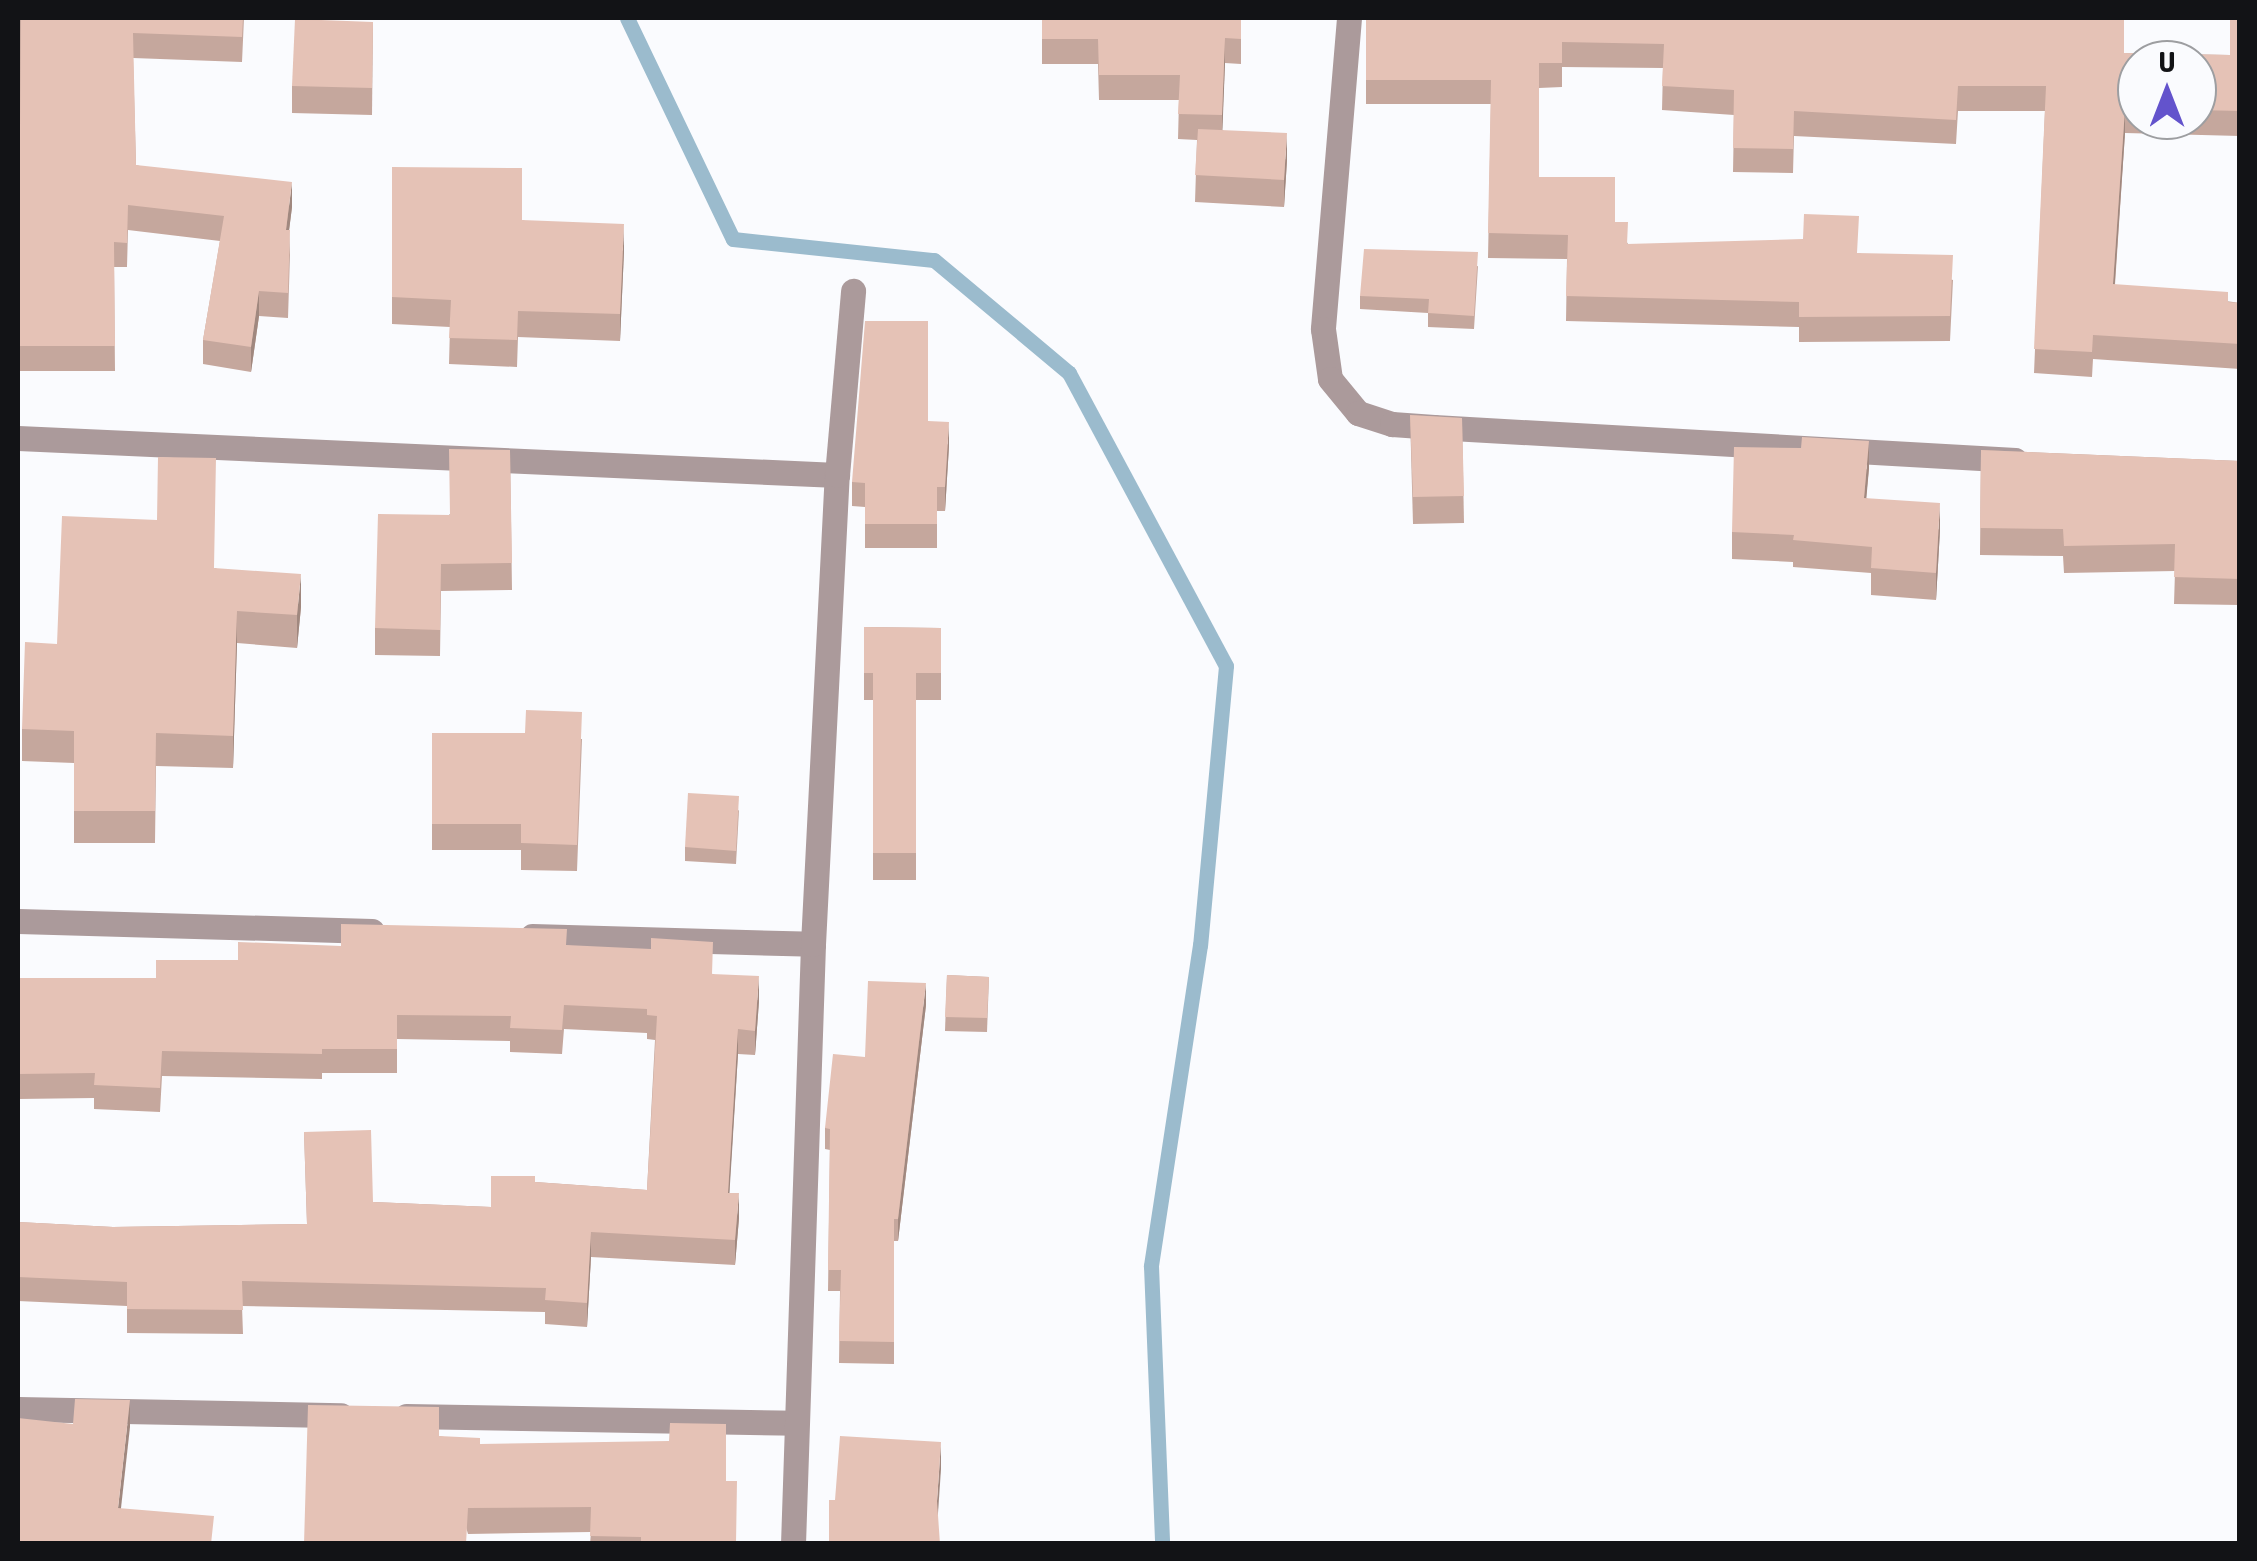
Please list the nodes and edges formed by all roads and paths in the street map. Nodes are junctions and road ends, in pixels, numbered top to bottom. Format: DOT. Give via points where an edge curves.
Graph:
graph roads {
  1 [pos="1349,18"];
  2 [pos="853,291"];
  3 [pos="18,438"];
  4 [pos="2043,461"];
  5 [pos="837,476"];
  6 [pos="18,921"];
  7 [pos="395,932"];
  8 [pos="514,935"];
  9 [pos="813,944"];
  10 [pos="18,1409"];
  11 [pos="796,1423"];
  12 [pos="793,1544"];
  1 -- 4 [label="street" via="1323,330 1330,379 1358,413 1434,427"];
  2 -- 5 [label="street"];
  3 -- 5 [label="street"];
  5 -- 9 [label="street"];
  6 -- 7 [label="street"];
  8 -- 9 [label="street"];
  9 -- 11 [label="street"];
  10 -- 11 [label="street"];
  11 -- 12 [label="street"];
}
